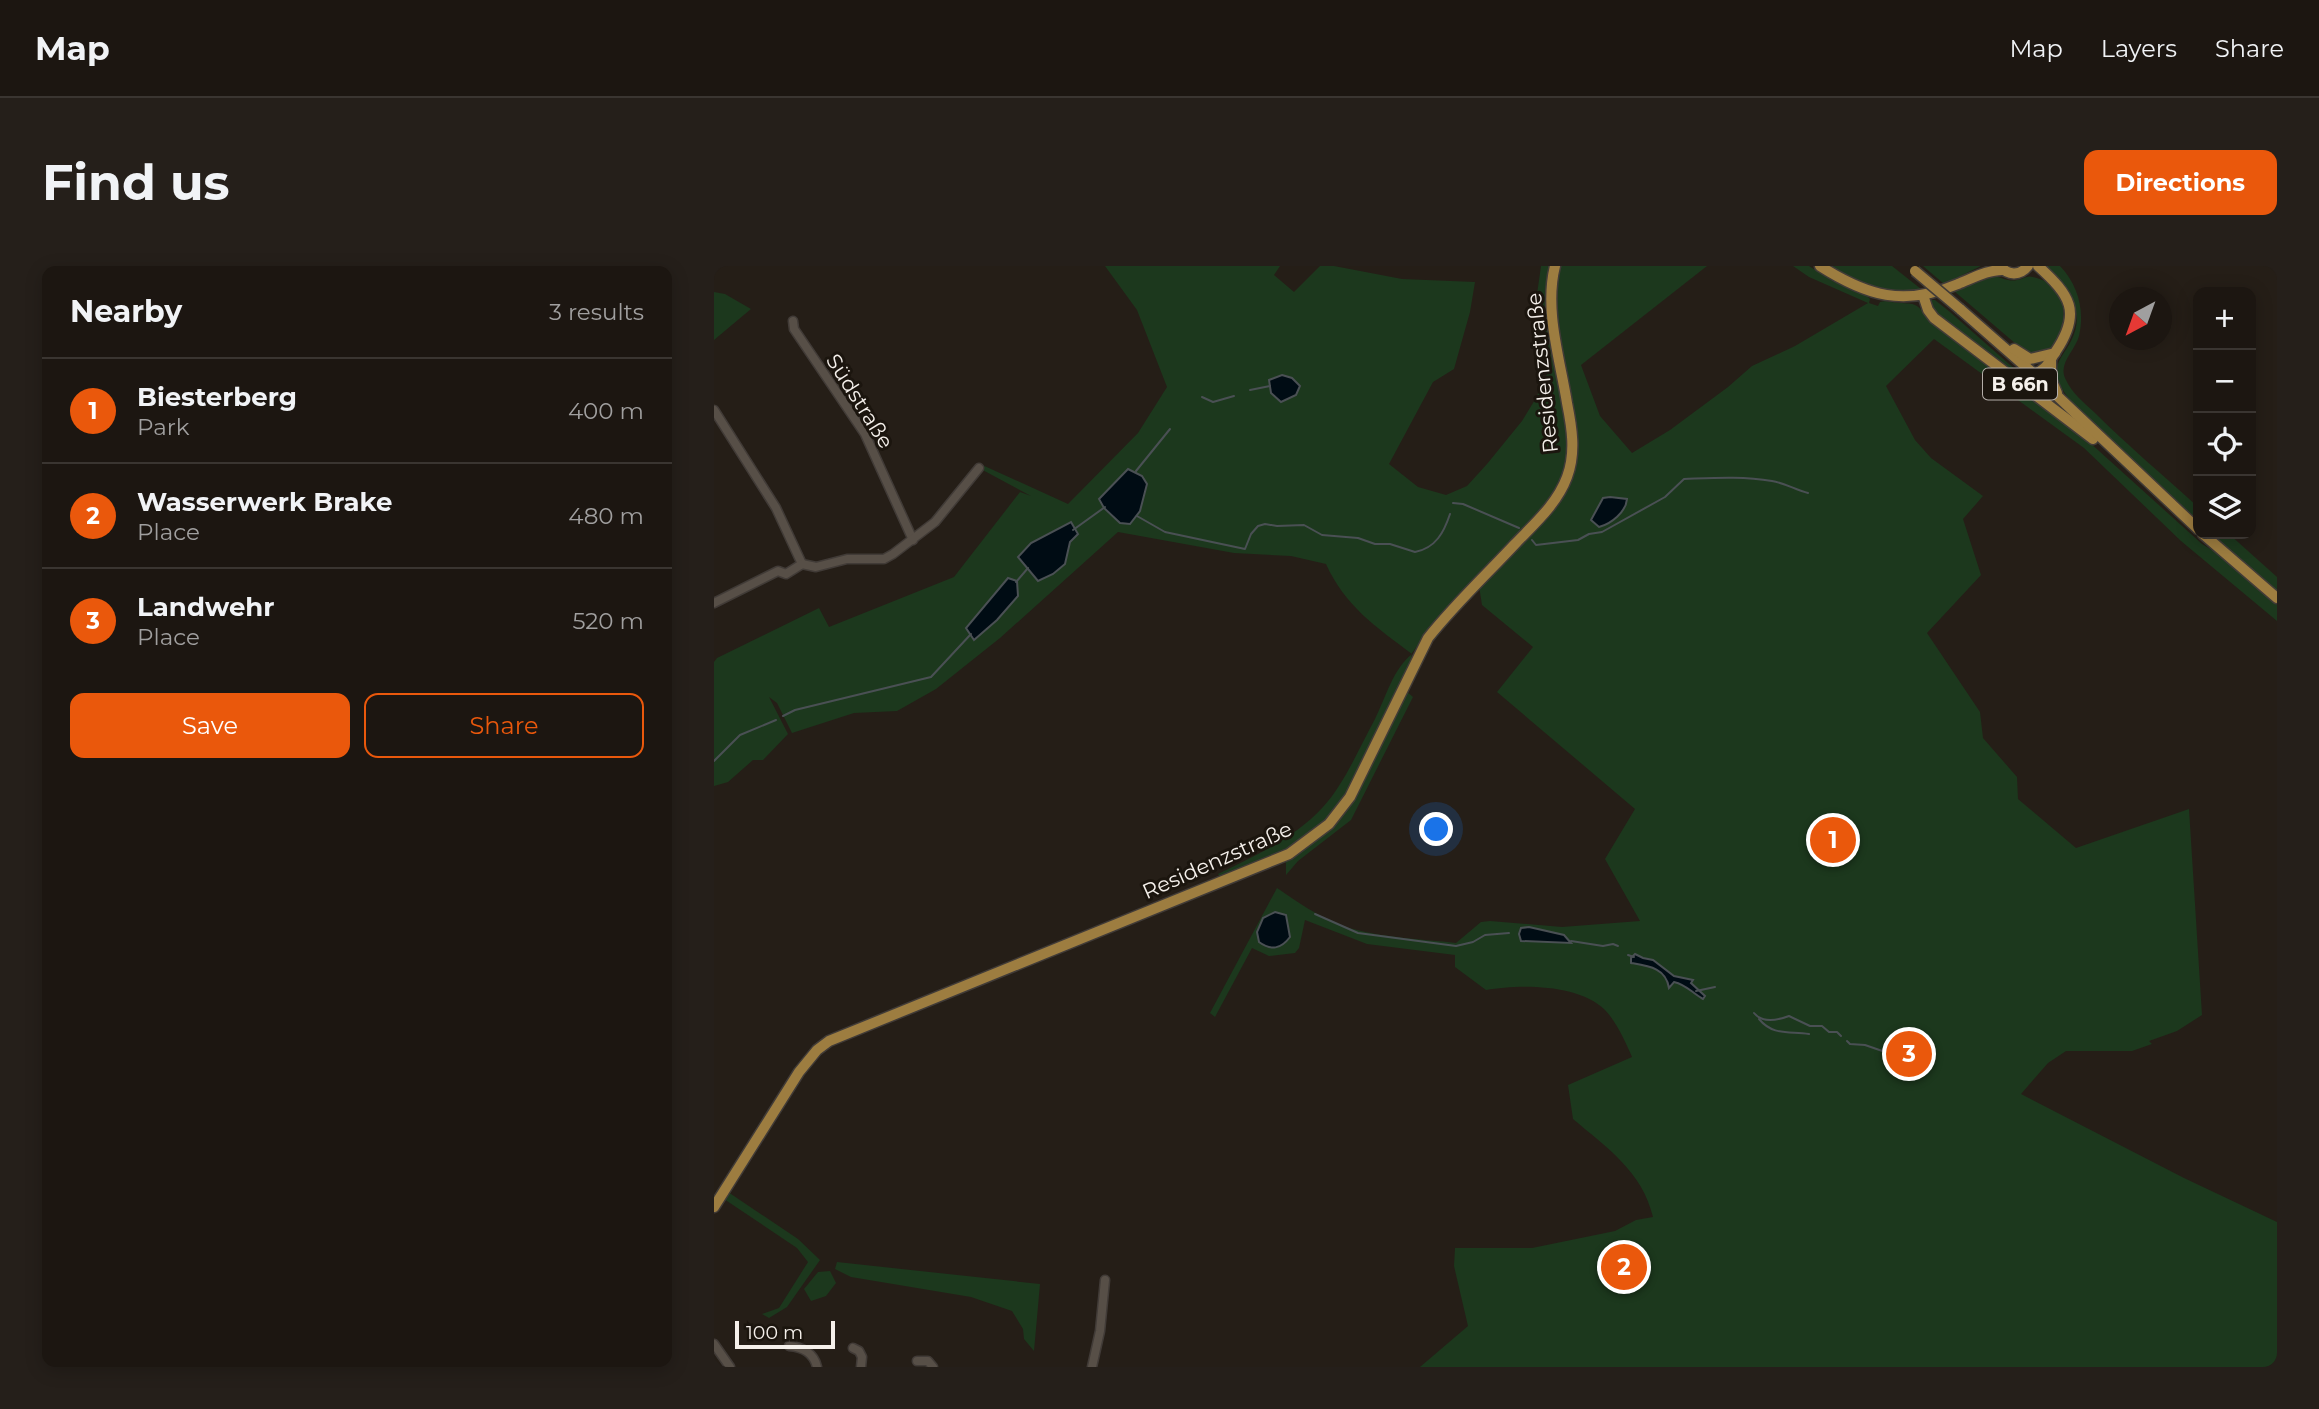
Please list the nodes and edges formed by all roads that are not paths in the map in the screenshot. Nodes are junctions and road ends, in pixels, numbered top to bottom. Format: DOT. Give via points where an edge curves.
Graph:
graph roads {
  1 [pos="1555,266"];
  2 [pos="1820,266"];
  3 [pos="1988,266"];
  4 [pos="1912,268"];
  5 [pos="2002,268"];
  6 [pos="2026,269"];
  7 [pos="2042,270"];
  8 [pos="1975,277"];
  9 [pos="1923,295"];
  10 [pos="793,321"];
  11 [pos="1987,332"];
  12 [pos="2053,356"];
  13 [pos="2034,374"];
  14 [pos="2065,404"];
  15 [pos="714,410"];
  16 [pos="723,423"];
  17 [pos="714,429"];
  18 [pos="2127,464"];
  19 [pos="979,468"];
  20 [pos="2193,524"];
  21 [pos="2209,539"];
  22 [pos="913,540"];
  23 [pos="802,564"];
  24 [pos="2277,598"];
  25 [pos="714,603"];
  26 [pos="714,1207"];
  27 [pos="1105,1280"];
  28 [pos="789,1346"];
  29 [pos="715,1347"];
  30 [pos="853,1348"];
  31 [pos="917,1360"];
  32 [pos="730,1367"];
  33 [pos="817,1367"];
  34 [pos="861,1367"];
  35 [pos="933,1367"];
  36 [pos="1092,1367"];
  1 -- 26 [label="main road, Residenzstraße" via="1552,313 1573,446 1567,475 1545,514 1428,638 1359,781 1329,824 1289,853 829,1041 799,1072"];
  2 -- 9 [label="main road" via="1876,294"];
  3 -- 8 [label="main road"];
  4 -- 11 [label="main road, B 66n, bridge"];
  5 -- 6 [label="main road" via="2015,274"];
  5 -- 8 [label="main road"];
  6 -- 7 [label="main road, B 66n"];
  7 -- 12 [label="main road, B 66n" via="2060,285 2070,303 2067,334"];
  8 -- 9 [label="main road"];
  9 -- 18 [label="main road, B 66n" via="1934,318"];
  10 -- 22 [label="street, Südstraße" via="865,435"];
  11 -- 12 [label="main road, B 66n" via="2030,359"];
  11 -- 13 [label="main road, B 66n"];
  12 -- 13 [label="main road, B 66n"];
  12 -- 14 [label="main road, B 66n" via="2051,379"];
  13 -- 14 [label="main road, B 66n"];
  14 -- 18 [label="main road, B 66n"];
  15 -- 16 [label="street"];
  16 -- 17 [label="street"];
  16 -- 23 [label="street" via="776,508"];
  18 -- 20 [label="main road, B 66n"];
  19 -- 22 [label="street" via="935,522"];
  21 -- 24 [label="main road"];
  22 -- 23 [label="street" via="884,559 847,559 816,567"];
  23 -- 25 [label="street"];
  27 -- 36 [label="street"];
  28 -- 33 [label="street" via="804,1350"];
  29 -- 32 [label="street"];
  30 -- 34 [label="street" via="862,1357"];
  31 -- 35 [label="street"];
}
